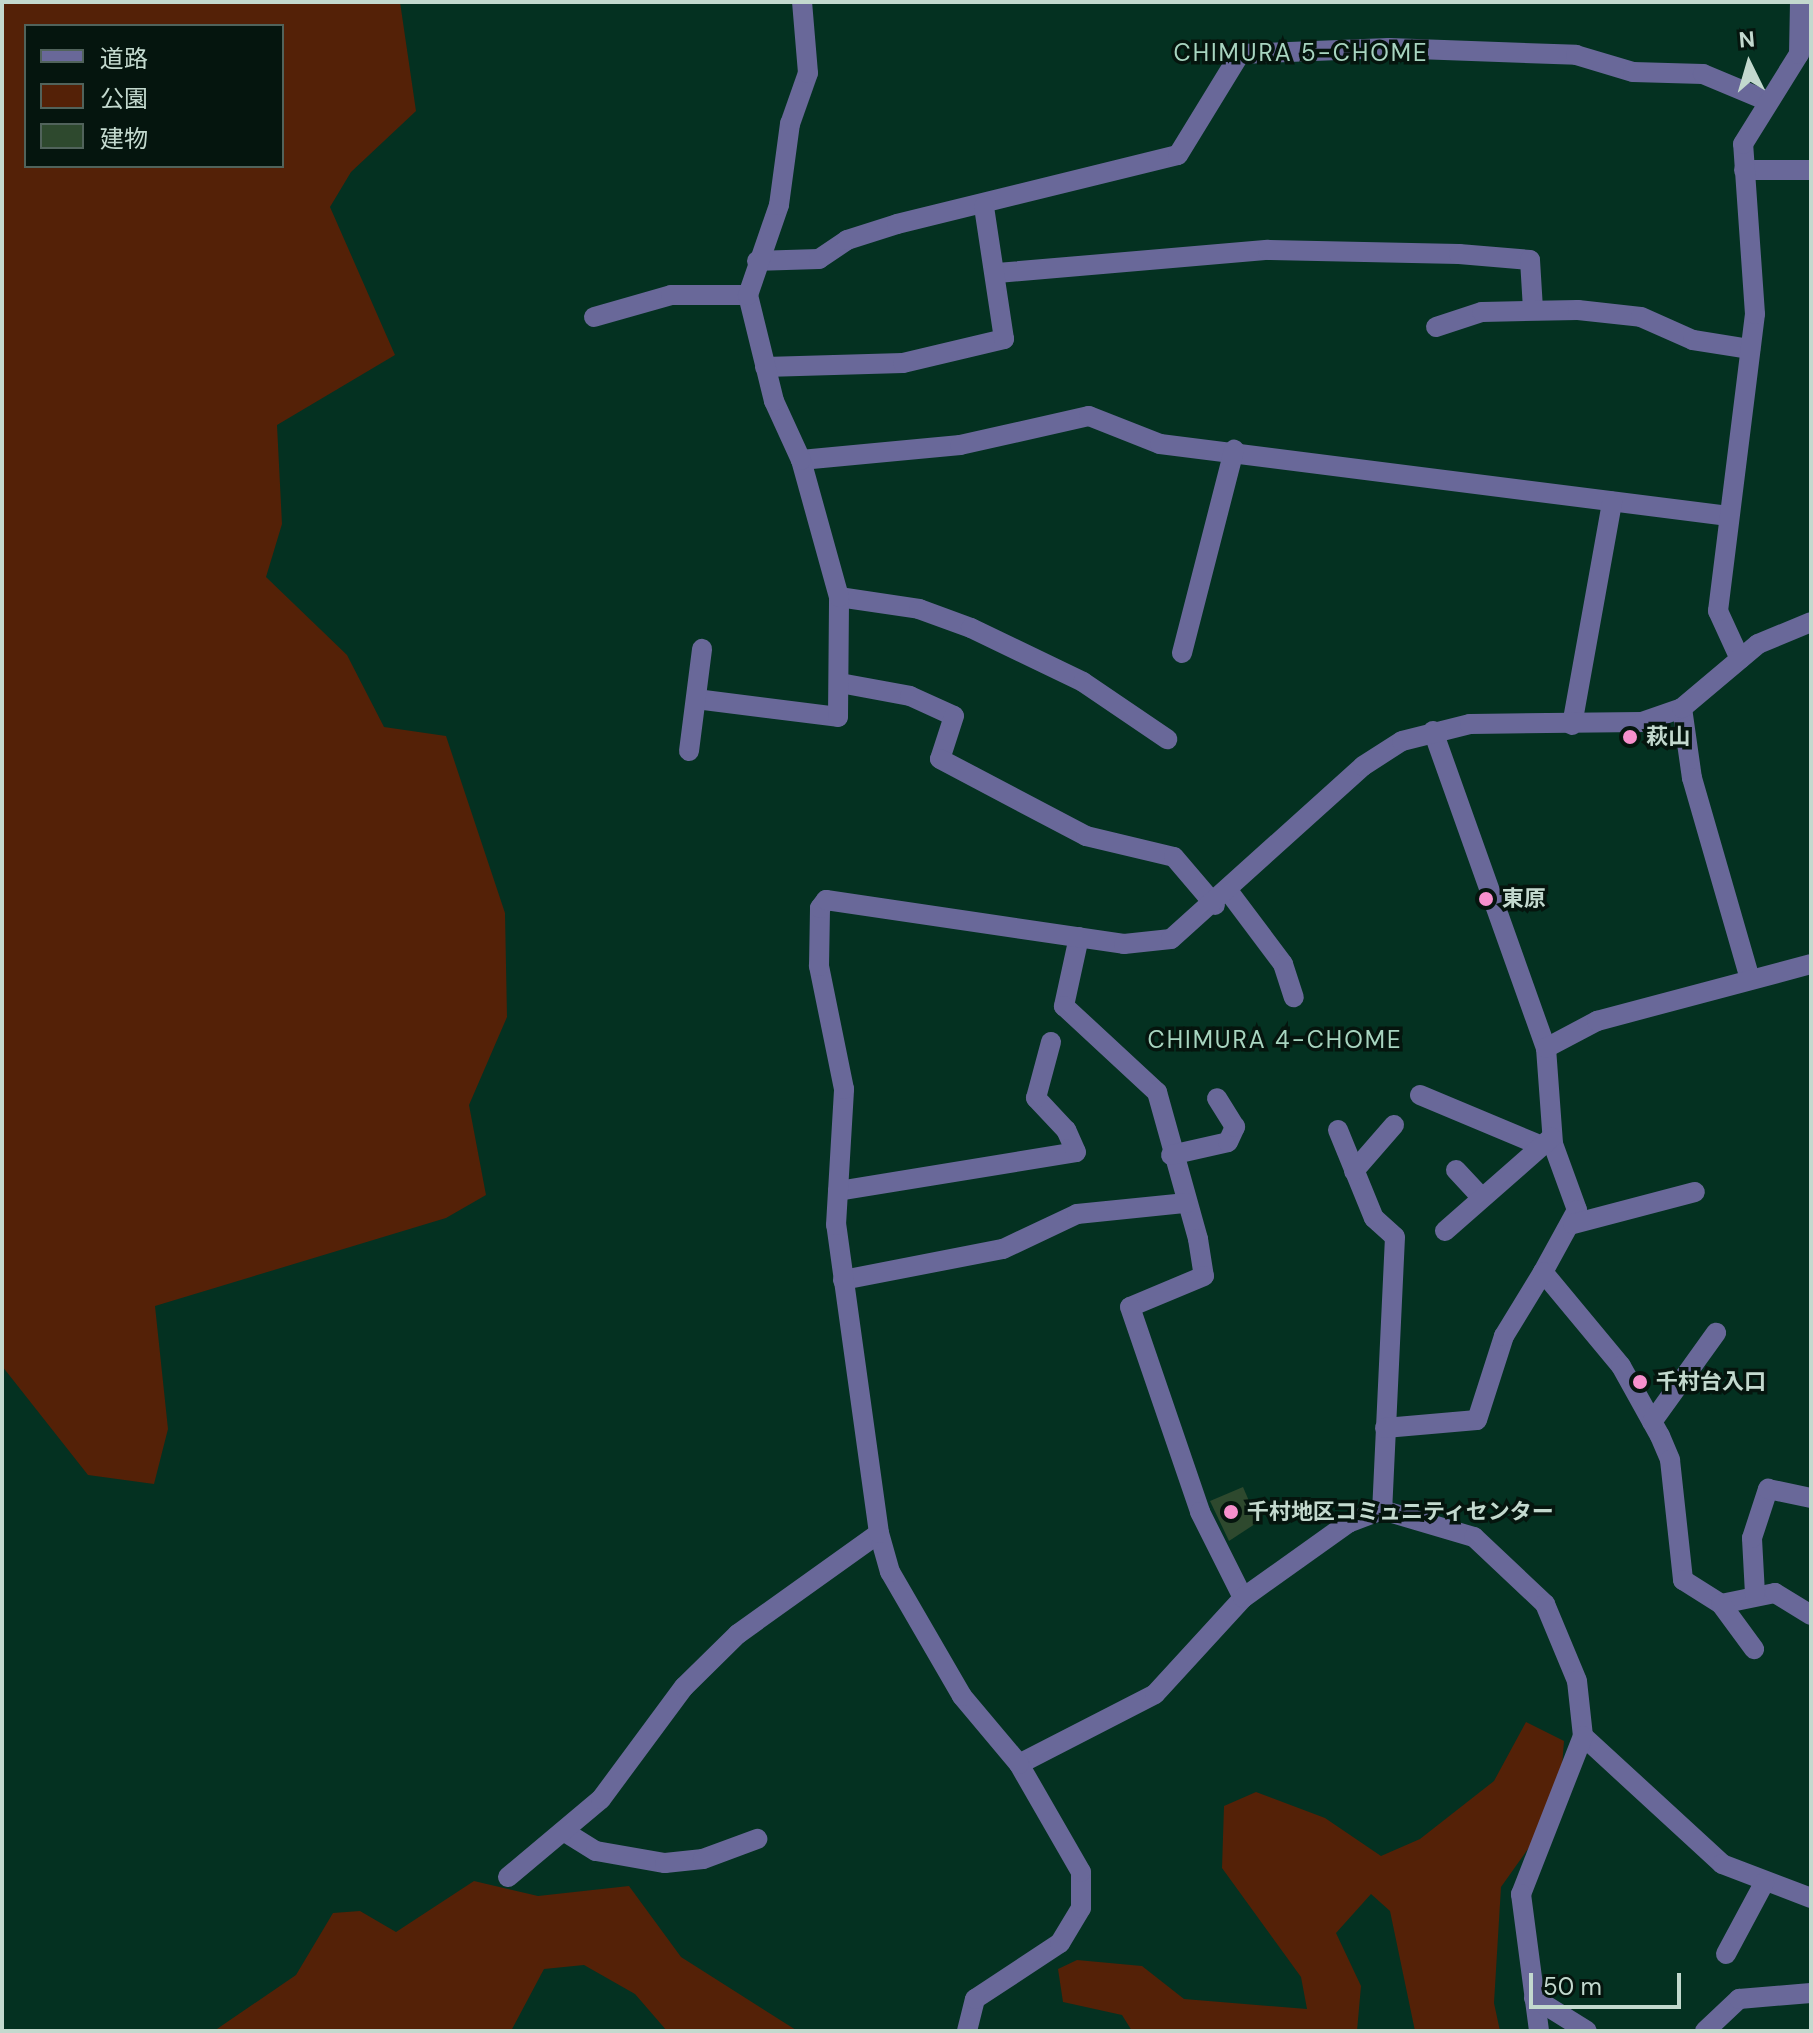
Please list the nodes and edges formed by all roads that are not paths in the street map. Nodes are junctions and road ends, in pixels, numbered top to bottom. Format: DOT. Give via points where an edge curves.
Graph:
graph roads {
  1 [pos="802,2"];
  2 [pos="1800,2"];
  3 [pos="1768,101"];
  4 [pos="1744,170"];
  5 [pos="1811,170"];
  6 [pos="984,206"];
  7 [pos="757,261"];
  8 [pos="997,273"];
  9 [pos="748,295"];
  10 [pos="1533,309"];
  11 [pos="594,317"];
  12 [pos="1436,327"];
  13 [pos="1750,349"];
  14 [pos="765,367"];
  15 [pos="1234,450"];
  16 [pos="801,460"];
  17 [pos="1612,502"];
  18 [pos="1728,516"];
  19 [pos="839,597"];
  20 [pos="1811,622"];
  21 [pos="702,649"];
  22 [pos="1182,653"];
  23 [pos="1740,659"];
  24 [pos="840,683"];
  25 [pos="696,699"];
  26 [pos="1682,708"];
  27 [pos="1572,725"];
  28 [pos="1433,731"];
  29 [pos="1167,739"];
  30 [pos="689,751"];
  31 [pos="1222,899"];
  32 [pos="1079,937"];
  33 [pos="1811,964"];
  34 [pos="1749,976"];
  35 [pos="1294,997"];
  36 [pos="1051,1042"];
  37 [pos="1546,1048"];
  38 [pos="1420,1095"];
  39 [pos="1228,1105"];
  40 [pos="1394,1125"];
  41 [pos="1338,1130"];
  42 [pos="1545,1140"];
  43 [pos="1171,1155"];
  44 [pos="1456,1170"];
  45 [pos="1354,1171"];
  46 [pos="838,1191"];
  47 [pos="1695,1192"];
  48 [pos="1481,1197"];
  49 [pos="1186,1203"];
  50 [pos="1573,1224"];
  51 [pos="1445,1231"];
  52 [pos="1543,1272"];
  53 [pos="843,1280"];
  54 [pos="1716,1333"];
  55 [pos="1652,1422"];
  56 [pos="1385,1428"];
  57 [pos="1811,1498"];
  58 [pos="1382,1510"];
  59 [pos="879,1533"];
  60 [pos="1755,1594"];
  61 [pos="1243,1598"];
  62 [pos="1721,1604"];
  63 [pos="1811,1615"];
  64 [pos="1754,1649"];
  65 [pos="1583,1736"];
  66 [pos="1019,1764"];
  67 [pos="565,1832"];
  68 [pos="757,1839"];
  69 [pos="508,1877"];
  70 [pos="1764,1883"];
  71 [pos="1811,1898"];
  72 [pos="1726,1954"];
  73 [pos="1811,1993"];
  74 [pos="1534,1998"];
  75 [pos="967,2031"];
  76 [pos="1539,2031"];
  77 [pos="1587,2031"];
  78 [pos="1705,2031"];
  1 -- 7 [label="street" via="808,73 790,124 779,205"];
  2 -- 3 [label="street" via="1799,54"];
  3 -- 4 [label="street" via="1747,128"];
  3 -- 6 [label="street" via="1703,74 1633,72 1576,55 1389,48 1240,54 1178,155"];
  4 -- 5 [label="street"];
  4 -- 13 [label="street" via="1755,272"];
  6 -- 7 [label="street" via="872,232 819,259"];
  6 -- 8 [label="street"];
  7 -- 9 [label="street"];
  8 -- 10 [label="street" via="1268,250 1459,254 1530,260"];
  8 -- 14 [label="street" via="1004,339 903,363"];
  9 -- 11 [label="street" via="671,295"];
  9 -- 14 [label="street"];
  10 -- 12 [label="street" via="1482,312"];
  10 -- 13 [label="street" via="1641,317 1693,340"];
  13 -- 18 [label="street"];
  14 -- 16 [label="street"];
  15 -- 16 [label="street" via="1151,442 1089,416 960,445"];
  15 -- 17 [label="street"];
  15 -- 22 [label="street"];
  16 -- 19 [label="street"];
  17 -- 18 [label="street"];
  17 -- 27 [label="street"];
  18 -- 23 [label="street" via="1718,611"];
  19 -- 24 [label="street"];
  19 -- 29 [label="street" via="919,609 971,628 1083,682"];
  20 -- 23 [label="street" via="1777,633"];
  21 -- 25 [label="street"];
  23 -- 26 [label="street"];
  24 -- 25 [label="street" via="838,717"];
  24 -- 31 [label="street" via="910,696 954,716 940,759 1086,836 1174,857"];
  25 -- 30 [label="street"];
  26 -- 27 [label="street" via="1642,722"];
  26 -- 34 [label="street" via="1692,778"];
  27 -- 28 [label="street"];
  28 -- 31 [label="street" via="1363,766"];
  28 -- 37 [label="street"];
  31 -- 32 [label="street" via="1189,931 1153,944"];
  31 -- 35 [label="street" via="1283,964"];
  32 -- 43 [label="street" via="1064,1006 1157,1092"];
  32 -- 46 [label="street" via="826,900 817,945 844,1089"];
  33 -- 34 [label="street"];
  34 -- 37 [label="street" via="1597,1021"];
  36 -- 46 [label="street" via="1036,1098 1076,1152"];
  37 -- 42 [label="street"];
  38 -- 42 [label="street"];
  39 -- 43 [label="street" via="1235,1127 1228,1142"];
  40 -- 45 [label="street"];
  41 -- 45 [label="street"];
  42 -- 48 [label="street"];
  42 -- 50 [label="street" via="1576,1197"];
  43 -- 49 [label="street"];
  44 -- 48 [label="street"];
  45 -- 56 [label="street" via="1374,1218 1395,1237"];
  46 -- 53 [label="street"];
  47 -- 50 [label="street"];
  48 -- 51 [label="street"];
  49 -- 53 [label="street" via="1077,1214 1003,1249"];
  49 -- 61 [label="street" via="1204,1276 1130,1307 1200,1512"];
  50 -- 52 [label="street"];
  52 -- 55 [label="street" via="1621,1366"];
  52 -- 56 [label="street" via="1504,1336 1477,1420"];
  53 -- 59 [label="street"];
  54 -- 55 [label="street"];
  55 -- 62 [label="street" via="1670,1460 1683,1580"];
  56 -- 58 [label="street"];
  57 -- 60 [label="street" via="1768,1489 1752,1538"];
  58 -- 61 [label="street" via="1348,1523"];
  58 -- 65 [label="street" via="1474,1537 1545,1604 1577,1681"];
  59 -- 66 [label="street" via="890,1572 962,1696"];
  59 -- 67 [label="street" via="738,1634 684,1687 630,1768"];
  60 -- 62 [label="street"];
  60 -- 63 [label="street" via="1782,1595"];
  61 -- 66 [label="street" via="1155,1694"];
  62 -- 64 [label="street"];
  65 -- 70 [label="street" via="1722,1864"];
  65 -- 74 [label="street" via="1521,1894"];
  66 -- 75 [label="street" via="1074,1852 1081,1908 1060,1943 975,1999"];
  67 -- 68 [label="street" via="596,1851 665,1863 703,1859"];
  67 -- 69 [label="street"];
  70 -- 71 [label="street"];
  70 -- 72 [label="street"];
  73 -- 78 [label="street" via="1739,1999"];
  74 -- 76 [label="street"];
  74 -- 77 [label="street"];
}
